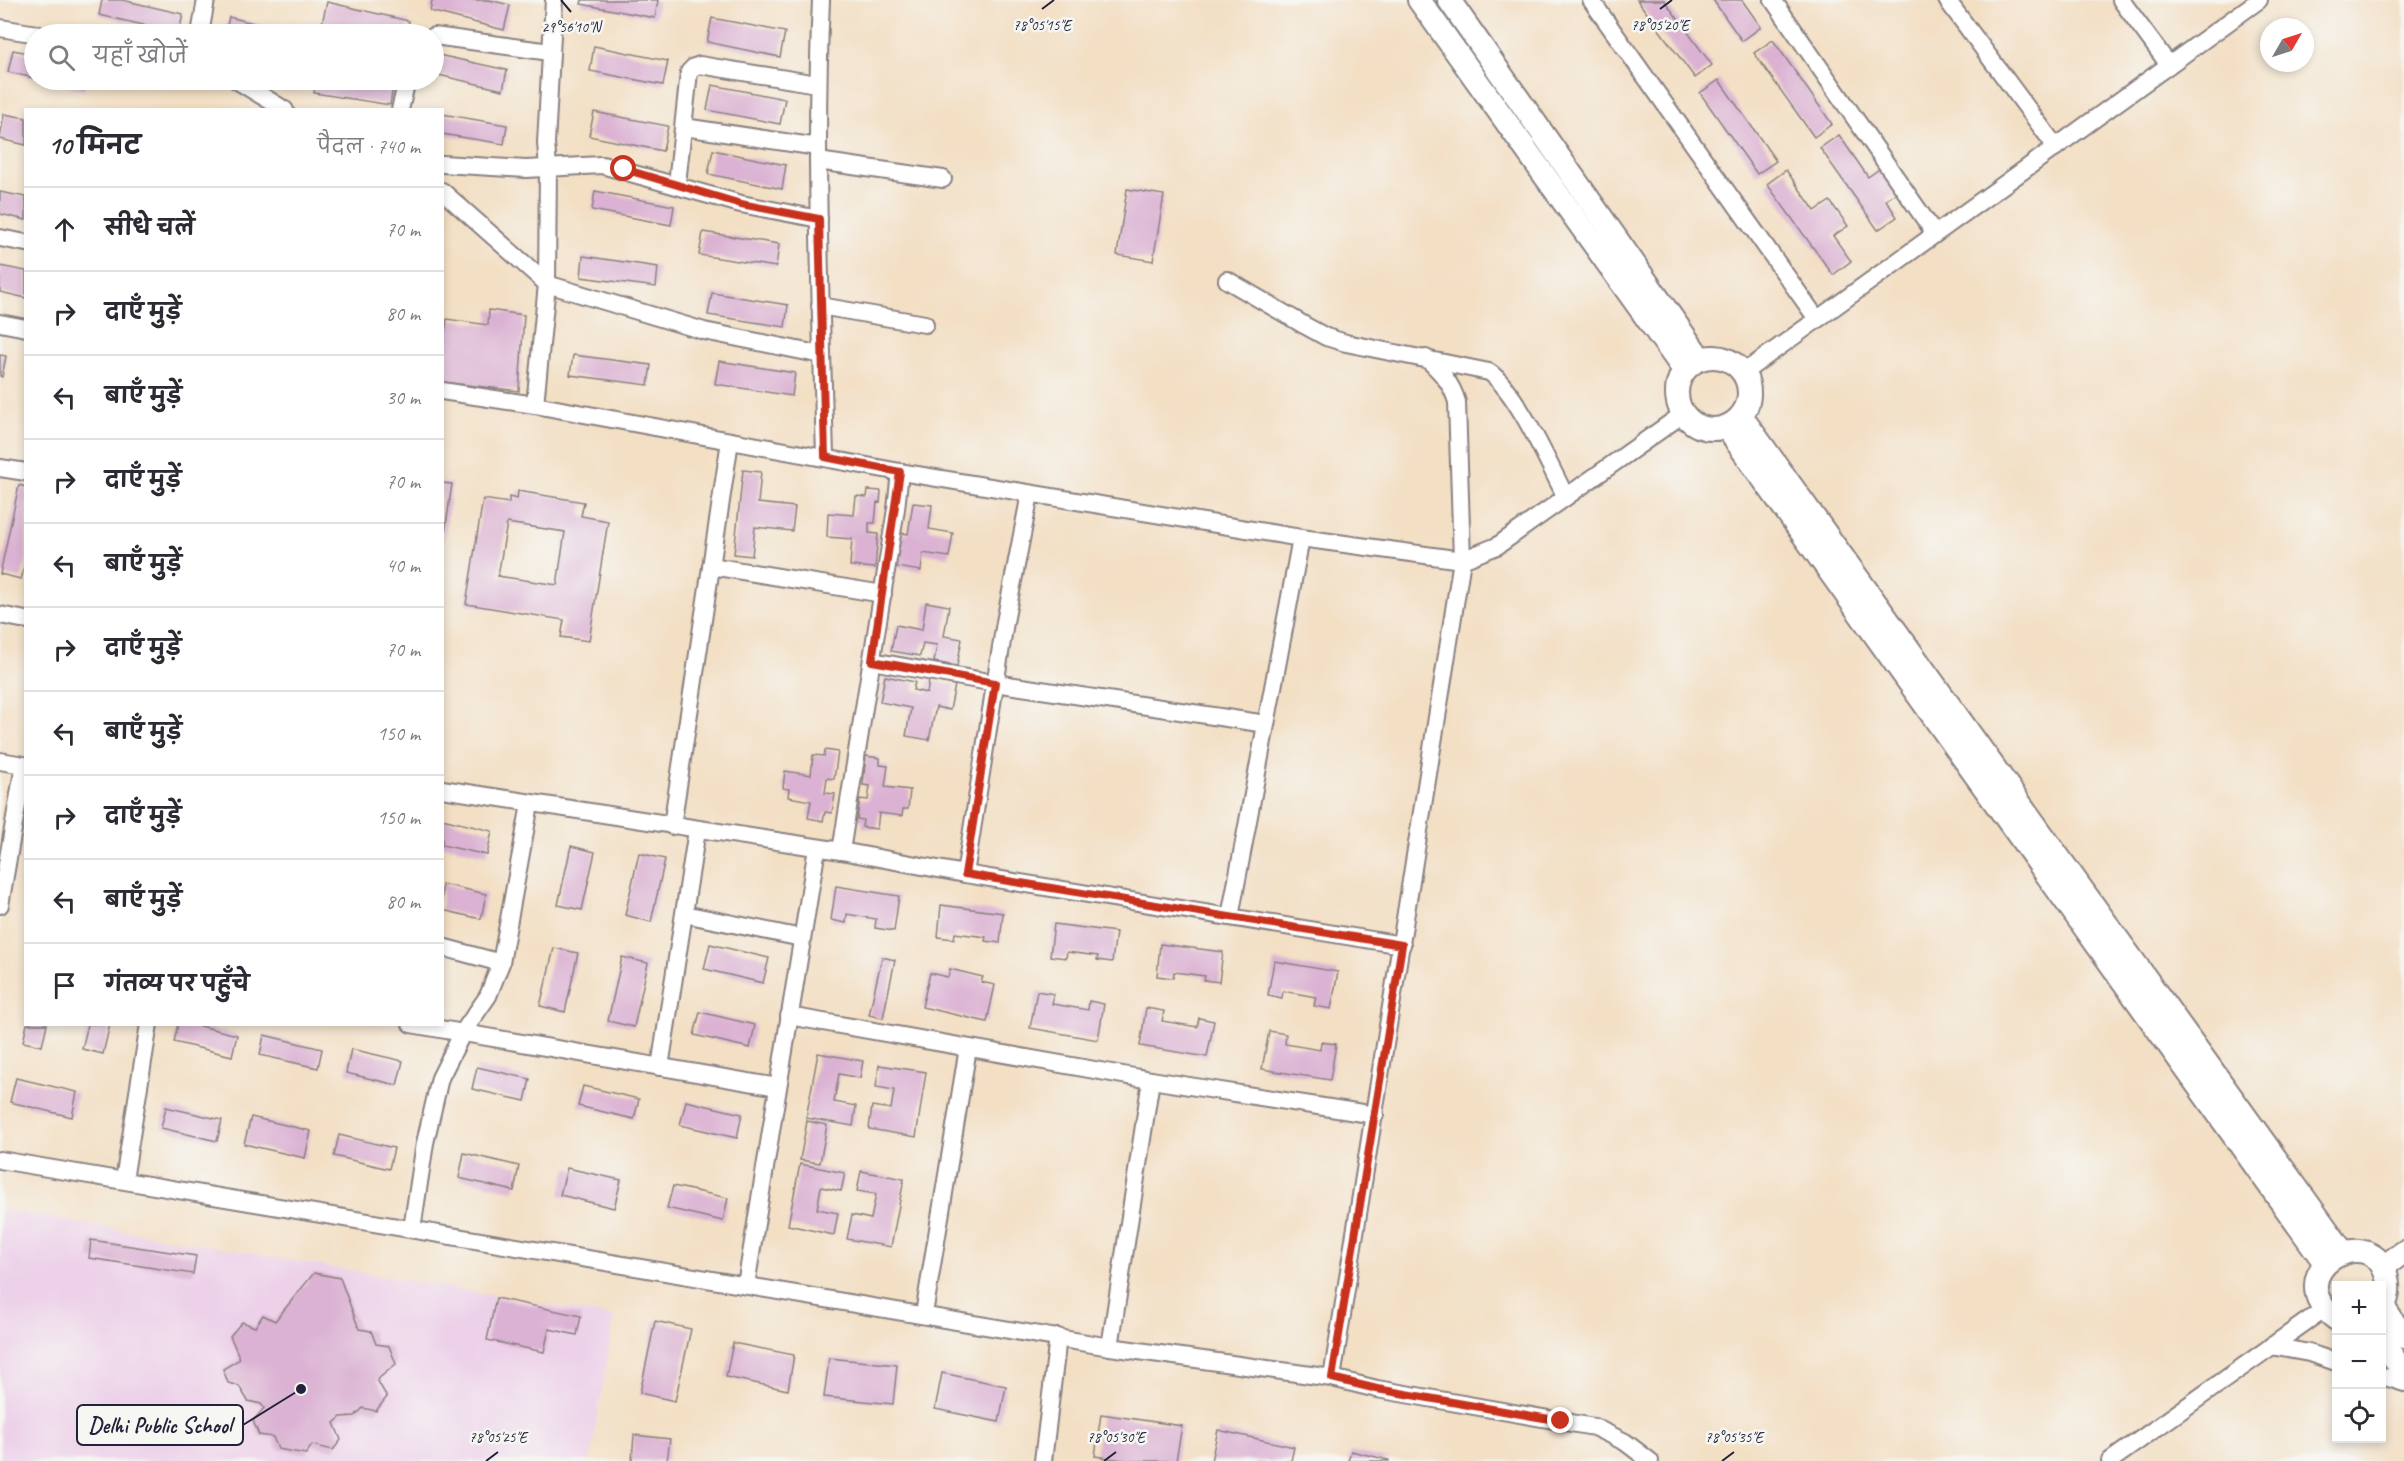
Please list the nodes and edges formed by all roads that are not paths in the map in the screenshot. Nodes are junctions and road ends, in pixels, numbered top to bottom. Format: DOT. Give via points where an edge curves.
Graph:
graph roads {
  1 [pos="206,0"];
  2 [pos="554,0"];
  3 [pos="821,0"];
  4 [pos="1419,0"];
  5 [pos="1449,0"];
  6 [pos="1591,0"];
  7 [pos="1773,0"];
  8 [pos="1947,0"];
  9 [pos="2121,0"];
  10 [pos="2259,0"];
  11 [pos="202,24"];
  12 [pos="0,28"];
  13 [pos="24,32"];
  14 [pos="444,37"];
  15 [pos="550,52"];
  16 [pos="2169,65"];
  17 [pos="817,84"];
  18 [pos="252,90"];
  19 [pos="405,90"];
  20 [pos="282,108"];
  21 [pos="400,108"];
  22 [pos="684,127"];
  23 [pos="2056,147"];
  24 [pos="818,154"];
  25 [pos="444,164"];
  26 [pos="548,168"];
  27 [pos="943,179"];
  28 [pos="677,184"];
  29 [pos="444,193"];
  30 [pos="819,219"];
  31 [pos="1935,234"];
  32 [pos="0,238"];
  33 [pos="24,243"];
  34 [pos="1227,280"];
  35 [pos="547,284"];
  36 [pos="820,306"];
  37 [pos="1817,319"];
  38 [pos="0,323"];
  39 [pos="925,324"];
  40 [pos="24,328"];
  41 [pos="822,355"];
  42 [pos="1426,358"];
  43 [pos="1692,364"];
  44 [pos="1743,373"];
  45 [pos="444,391"];
  46 [pos="535,405"];
  47 [pos="1683,414"];
  48 [pos="1733,421"];
  49 [pos="729,441"];
  50 [pos="825,457"];
  51 [pos="0,468"];
  52 [pos="24,472"];
  53 [pos="900,472"];
  54 [pos="1030,494"];
  55 [pos="1566,497"];
  56 [pos="1301,538"];
  57 [pos="1462,560"];
  58 [pos="711,566"];
  59 [pos="883,594"];
  60 [pos="0,615"];
  61 [pos="24,620"];
  62 [pos="872,661"];
  63 [pos="995,683"];
  64 [pos="1266,724"];
  65 [pos="24,760"];
  66 [pos="0,761"];
  67 [pos="24,766"];
  68 [pos="444,789"];
  69 [pos="530,804"];
  70 [pos="672,826"];
  71 [pos="697,830"];
  72 [pos="816,848"];
  73 [pos="841,851"];
  74 [pos="965,874"];
  75 [pos="0,905"];
  76 [pos="684,914"];
  77 [pos="1230,917"];
  78 [pos="802,938"];
  79 [pos="1402,945"];
  80 [pos="444,948"];
  81 [pos="501,963"];
  82 [pos="789,1017"];
  83 [pos="149,1026"];
  84 [pos="424,1026"];
  85 [pos="463,1032"];
  86 [pos="968,1048"];
  87 [pos="660,1067"];
  88 [pos="1151,1080"];
  89 [pos="778,1087"];
  90 [pos="1375,1115"];
  91 [pos="0,1160"];
  92 [pos="124,1180"];
  93 [pos="412,1229"];
  94 [pos="2404,1252"];
  95 [pos="2334,1257"];
  96 [pos="2383,1267"];
  97 [pos="746,1285"];
  98 [pos="2386,1299"];
  99 [pos="2386,1313"];
  100 [pos="924,1314"];
  101 [pos="2330,1314"];
  102 [pos="2404,1336"];
  103 [pos="1058,1337"];
  104 [pos="2271,1346"];
  105 [pos="1110,1347"];
  106 [pos="2386,1347"];
  107 [pos="2332,1360"];
  108 [pos="2404,1372"];
  109 [pos="2386,1377"];
  110 [pos="1332,1378"];
  111 [pos="2404,1383"];
  112 [pos="1043,1461"];
  113 [pos="1650,1461"];
  114 [pos="2110,1461"];
  1 -- 11 [label="street"];
  2 -- 15 [label="street"];
  3 -- 17 [label="street"];
  4 -- 43 [label="main road"];
  5 -- 43 [label="main road"];
  6 -- 37 [label="street"];
  7 -- 31 [label="street"];
  8 -- 23 [label="street"];
  9 -- 16 [label="street"];
  10 -- 16 [label="street"];
  12 -- 13 [label="street"];
  14 -- 15 [label="street"];
  15 -- 26 [label="street"];
  16 -- 23 [label="street"];
  17 -- 22 [label="street" via="700,64 689,72"];
  17 -- 24 [label="street"];
  18 -- 20 [label="street"];
  19 -- 21 [label="street"];
  22 -- 24 [label="street"];
  22 -- 28 [label="street"];
  23 -- 31 [label="street"];
  24 -- 27 [label="street"];
  24 -- 30 [label="street"];
  25 -- 26 [label="street"];
  26 -- 28 [label="street" via="602,165"];
  26 -- 35 [label="street"];
  28 -- 30 [label="street" via="741,204"];
  29 -- 35 [label="street"];
  30 -- 36 [label="street"];
  31 -- 37 [label="street"];
  32 -- 33 [label="street"];
  34 -- 42 [label="street" via="1326,337"];
  35 -- 41 [label="street" via="704,331"];
  35 -- 46 [label="street"];
  36 -- 39 [label="street"];
  36 -- 41 [label="street"];
  37 -- 44 [label="street"];
  38 -- 40 [label="street"];
  41 -- 50 [label="street"];
  42 -- 55 [label="street" via="1480,369 1500,379"];
  42 -- 57 [label="street" via="1447,378 1457,402"];
  43 -- 44 [label="main road" via="1719,357 1737,365"];
  43 -- 47 [label="main road" via="1677,384 1677,400"];
  44 -- 48 [label="main road" via="1749,387 1748,402"];
  45 -- 46 [label="street"];
  46 -- 49 [label="street"];
  47 -- 48 [label="main road" via="1707,429"];
  47 -- 55 [label="street"];
  48 -- 95 [label="main road"];
  49 -- 50 [label="street"];
  49 -- 58 [label="street"];
  50 -- 53 [label="street"];
  51 -- 52 [label="street"];
  53 -- 54 [label="street"];
  53 -- 59 [label="street"];
  54 -- 56 [label="street"];
  54 -- 63 [label="street"];
  55 -- 57 [label="street" via="1497,546"];
  56 -- 57 [label="street"];
  56 -- 64 [label="street"];
  57 -- 79 [label="street"];
  58 -- 59 [label="street"];
  58 -- 70 [label="street"];
  59 -- 62 [label="street"];
  60 -- 61 [label="street"];
  62 -- 63 [label="street"];
  62 -- 73 [label="street"];
  63 -- 64 [label="street"];
  63 -- 74 [label="street"];
  64 -- 77 [label="street"];
  65 -- 66 [label="street"];
  67 -- 75 [label="street"];
  68 -- 69 [label="street"];
  69 -- 70 [label="street"];
  69 -- 81 [label="street"];
  70 -- 71 [label="street"];
  71 -- 72 [label="street"];
  71 -- 76 [label="street"];
  72 -- 73 [label="street"];
  72 -- 78 [label="street"];
  73 -- 74 [label="street"];
  74 -- 77 [label="street"];
  76 -- 78 [label="street"];
  76 -- 87 [label="street"];
  77 -- 79 [label="street"];
  78 -- 82 [label="street"];
  79 -- 90 [label="street"];
  80 -- 81 [label="street"];
  81 -- 85 [label="street" via="488,996"];
  82 -- 86 [label="street"];
  82 -- 89 [label="street"];
  83 -- 92 [label="street"];
  84 -- 85 [label="street"];
  85 -- 87 [label="street"];
  85 -- 93 [label="street" via="440,1078"];
  86 -- 88 [label="street"];
  86 -- 100 [label="street"];
  87 -- 89 [label="street"];
  88 -- 90 [label="street"];
  88 -- 105 [label="street"];
  89 -- 97 [label="street"];
  90 -- 110 [label="street"];
  91 -- 92 [label="street"];
  92 -- 93 [label="street"];
  93 -- 97 [label="street"];
  94 -- 96 [label="main road"];
  95 -- 96 [label="main road" via="2366,1254"];
  95 -- 101 [label="main road" via="2317,1279 2317,1295"];
  96 -- 98 [label="main road" via="2389,1283"];
  97 -- 100 [label="street"];
  99 -- 102 [label="main road"];
  100 -- 103 [label="street"];
  101 -- 104 [label="street"];
  103 -- 105 [label="street"];
  103 -- 112 [label="street"];
  104 -- 107 [label="street"];
  104 -- 114 [label="street"];
  105 -- 110 [label="street"];
  106 -- 108 [label="main road"];
  109 -- 111 [label="street"];
  110 -- 113 [label="street" via="1594,1427 1625,1442"];
}
